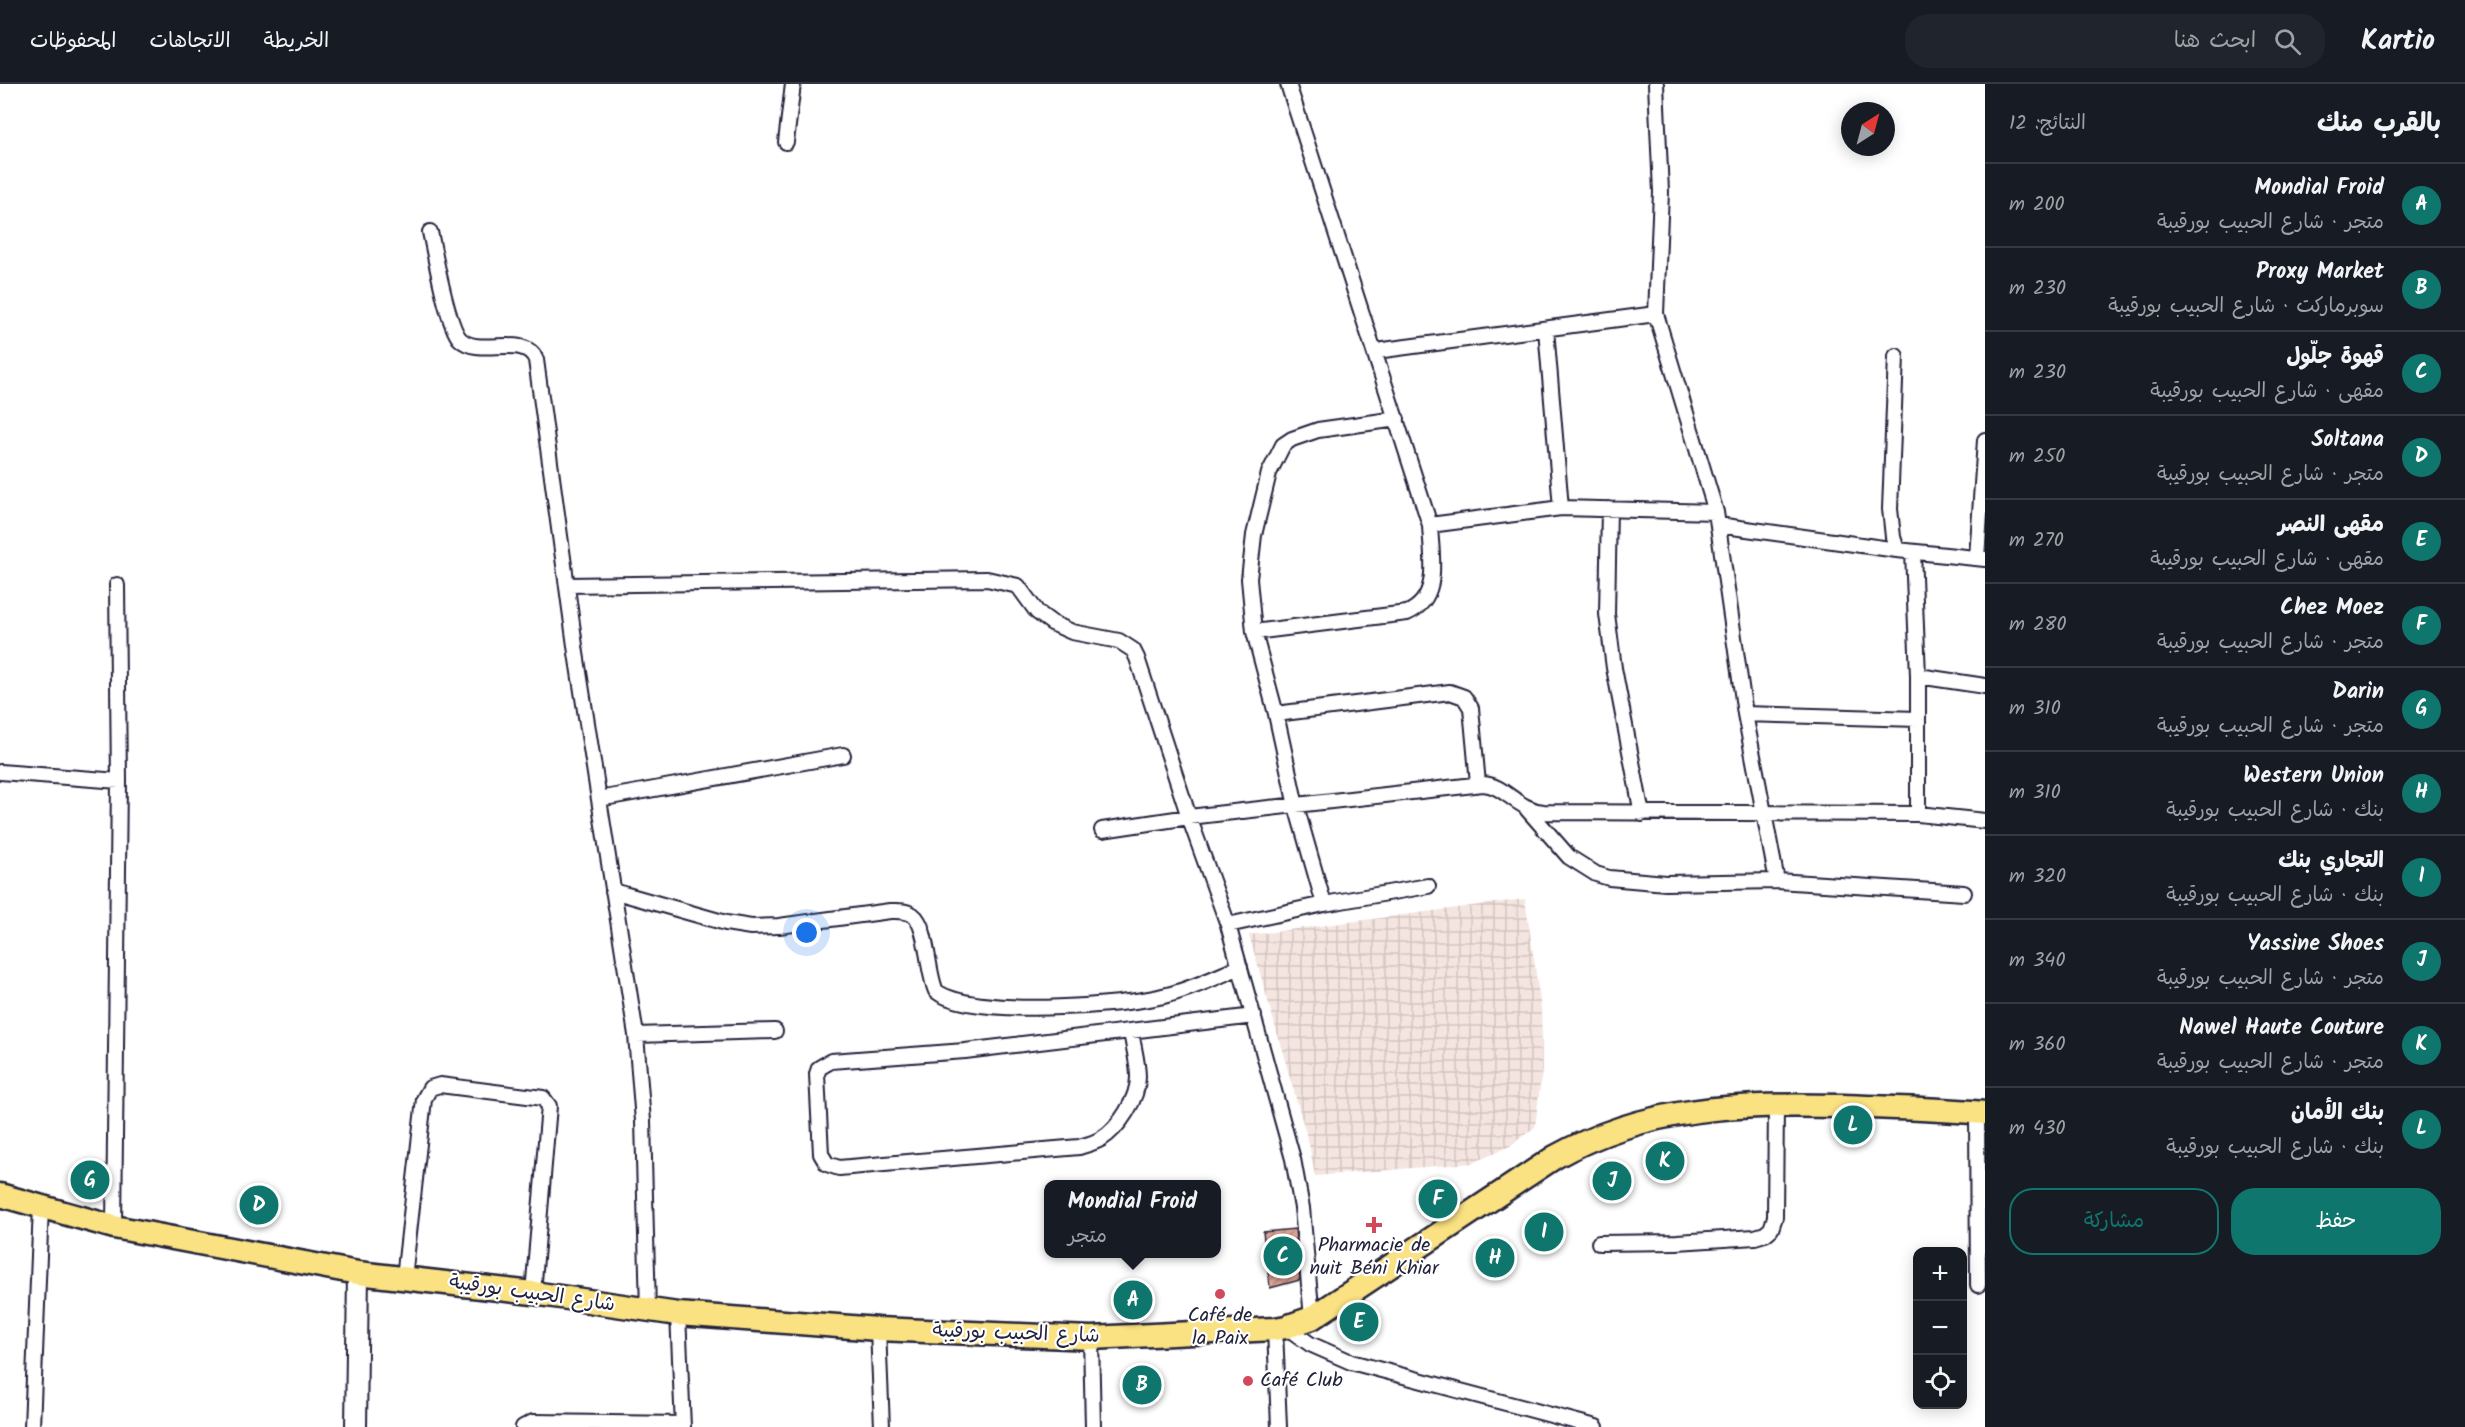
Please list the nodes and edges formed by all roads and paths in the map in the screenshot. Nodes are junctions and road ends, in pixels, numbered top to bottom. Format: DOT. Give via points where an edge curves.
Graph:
graph roads {
  1 [pos="793,84"];
  2 [pos="1288,84"];
  3 [pos="1656,84"];
  4 [pos="786,142"];
  5 [pos="430,232"];
  6 [pos="1656,314"];
  7 [pos="1546,329"];
  8 [pos="1376,351"];
  9 [pos="1896,356"];
  10 [pos="1397,419"];
  11 [pos="1985,440"];
  12 [pos="1561,508"];
  13 [pos="1608,509"];
  14 [pos="1717,518"];
  15 [pos="1430,525"];
  16 [pos="1897,550"];
  17 [pos="1913,552"];
  18 [pos="1981,559"];
  19 [pos="117,585"];
  20 [pos="567,585"];
  21 [pos="1254,632"];
  22 [pos="1918,676"];
  23 [pos="1985,686"];
  24 [pos="1276,714"];
  25 [pos="1745,714"];
  26 [pos="1918,719"];
  27 [pos="843,755"];
  28 [pos="0,772"];
  29 [pos="119,781"];
  30 [pos="1478,784"];
  31 [pos="599,799"];
  32 [pos="1296,806"];
  33 [pos="1527,809"];
  34 [pos="1642,814"];
  35 [pos="1765,814"];
  36 [pos="1918,814"];
  37 [pos="1189,817"];
  38 [pos="1985,821"];
  39 [pos="1102,831"];
  40 [pos="1777,881"];
  41 [pos="1428,886"];
  42 [pos="613,891"];
  43 [pos="1964,893"];
  44 [pos="1324,904"];
  45 [pos="1228,925"];
  46 [pos="1240,967"];
  47 [pos="1254,1016"];
  48 [pos="775,1031"];
  49 [pos="1131,1031"];
  50 [pos="636,1035"];
  51 [pos="1776,1105"];
  52 [pos="1981,1113"];
  53 [pos="0,1195"];
  54 [pos="41,1208"];
  55 [pos="114,1227"];
  56 [pos="1599,1243"];
  57 [pos="358,1273"];
  58 [pos="404,1278"];
  59 [pos="1978,1285"];
  60 [pos="533,1293"];
  61 [pos="648,1310"];
  62 [pos="678,1314"];
  63 [pos="1312,1318"];
  64 [pos="1281,1328"];
  65 [pos="878,1329"];
  66 [pos="1091,1338"];
  67 [pos="683,1425"];
  68 [pos="1578,1425"];
  69 [pos="32,1427"];
  70 [pos="356,1427"];
  71 [pos="523,1427"];
  72 [pos="882,1427"];
  73 [pos="1093,1427"];
  74 [pos="1279,1427"];
  75 [pos="1596,1427"];
  1 -- 4 [label="street"];
  2 -- 8 [label="street"];
  3 -- 6 [label="street" via="1661,192"];
  5 -- 20 [label="street" via="452,323 460,339 476,345 523,347 536,360"];
  6 -- 7 [label="street"];
  6 -- 14 [label="street"];
  7 -- 8 [label="street"];
  7 -- 12 [label="street"];
  8 -- 10 [label="street"];
  9 -- 16 [label="street" via="1890,509"];
  10 -- 15 [label="street"];
  10 -- 21 [label="street" via="1318,430 1283,445 1269,473 1254,535 1249,579"];
  11 -- 18 [label="street"];
  12 -- 13 [label="street"];
  12 -- 15 [label="street"];
  13 -- 14 [label="street"];
  13 -- 34 [label="street" via="1607,615"];
  14 -- 16 [label="street"];
  14 -- 25 [label="street"];
  15 -- 21 [label="street" via="1431,583 1426,599 1415,609"];
  16 -- 17 [label="street"];
  17 -- 18 [label="street"];
  17 -- 22 [label="street"];
  19 -- 29 [label="street"];
  20 -- 31 [label="street"];
  20 -- 37 [label="street" via="971,579 1012,584 1052,623 1072,632 1119,641 1133,650"];
  21 -- 24 [label="street"];
  22 -- 23 [label="street"];
  22 -- 26 [label="street"];
  24 -- 30 [label="street" via="1450,692 1464,698 1471,708"];
  24 -- 32 [label="street"];
  25 -- 26 [label="street"];
  25 -- 35 [label="street"];
  26 -- 36 [label="street"];
  27 -- 31 [label="street"];
  28 -- 29 [label="street"];
  29 -- 55 [label="street"];
  30 -- 32 [label="street"];
  30 -- 33 [label="street" via="1490,784"];
  31 -- 42 [label="street"];
  32 -- 37 [label="street"];
  32 -- 44 [label="street"];
  33 -- 34 [label="street"];
  33 -- 40 [label="street" via="1569,857 1603,876 1666,883"];
  34 -- 35 [label="street"];
  35 -- 36 [label="street"];
  35 -- 40 [label="street"];
  36 -- 38 [label="street"];
  37 -- 39 [label="street"];
  37 -- 45 [label="street"];
  40 -- 43 [label="street"];
  41 -- 44 [label="street"];
  42 -- 46 [label="street" via="751,927 906,911 919,924 936,991 950,999 972,1003 1029,1007 1153,999"];
  42 -- 50 [label="street"];
  44 -- 45 [label="street"];
  45 -- 46 [label="street"];
  46 -- 47 [label="street"];
  47 -- 49 [label="street"];
  47 -- 63 [label="street" via="1295,1169"];
  48 -- 50 [label="street"];
  49 -- 49 [label="street" via="824,1064 817,1074 820,1154 826,1164 839,1168 1079,1147 1100,1140 1124,1114 1137,1085"];
  50 -- 61 [label="street" via="643,1121"];
  51 -- 52 [label="main road, شارع الحبيب بورقيبة"];
  51 -- 56 [label="street" via="1775,1217 1768,1232 1755,1237"];
  51 -- 63 [label="main road, شارع الحبيب بورقيبة" via="1667,1114 1597,1136 1555,1157"];
  52 -- 59 [label="street"];
  53 -- 54 [label="main road, شارع الحبيب بورقيبة"];
  54 -- 55 [label="main road, شارع الحبيب بورقيبة"];
  54 -- 69 [label="street"];
  55 -- 57 [label="main road, شارع الحبيب بورقيبة"];
  57 -- 58 [label="main road, شارع الحبيب بورقيبة"];
  57 -- 70 [label="street"];
  58 -- 60 [label="main road, شارع الحبيب بورقيبة"];
  58 -- 60 [label="street" via="424,1099 430,1088 440,1085 543,1098 549,1106"];
  60 -- 61 [label="main road, شارع الحبيب بورقيبة"];
  61 -- 62 [label="main road, شارع الحبيب بورقيبة"];
  62 -- 65 [label="main road, شارع الحبيب بورقيبة"];
  62 -- 67 [label="street"];
  63 -- 64 [label="main road, شارع الحبيب بورقيبة"];
  64 -- 66 [label="main road, شارع الحبيب بورقيبة"];
  64 -- 68 [label="street" via="1351,1362"];
  64 -- 74 [label="street"];
  65 -- 66 [label="main road, شارع الحبيب بورقيبة"];
  65 -- 72 [label="street"];
  66 -- 73 [label="street"];
  67 -- 71 [label="street" via="538,1422"];
  68 -- 75 [label="street"];
}
